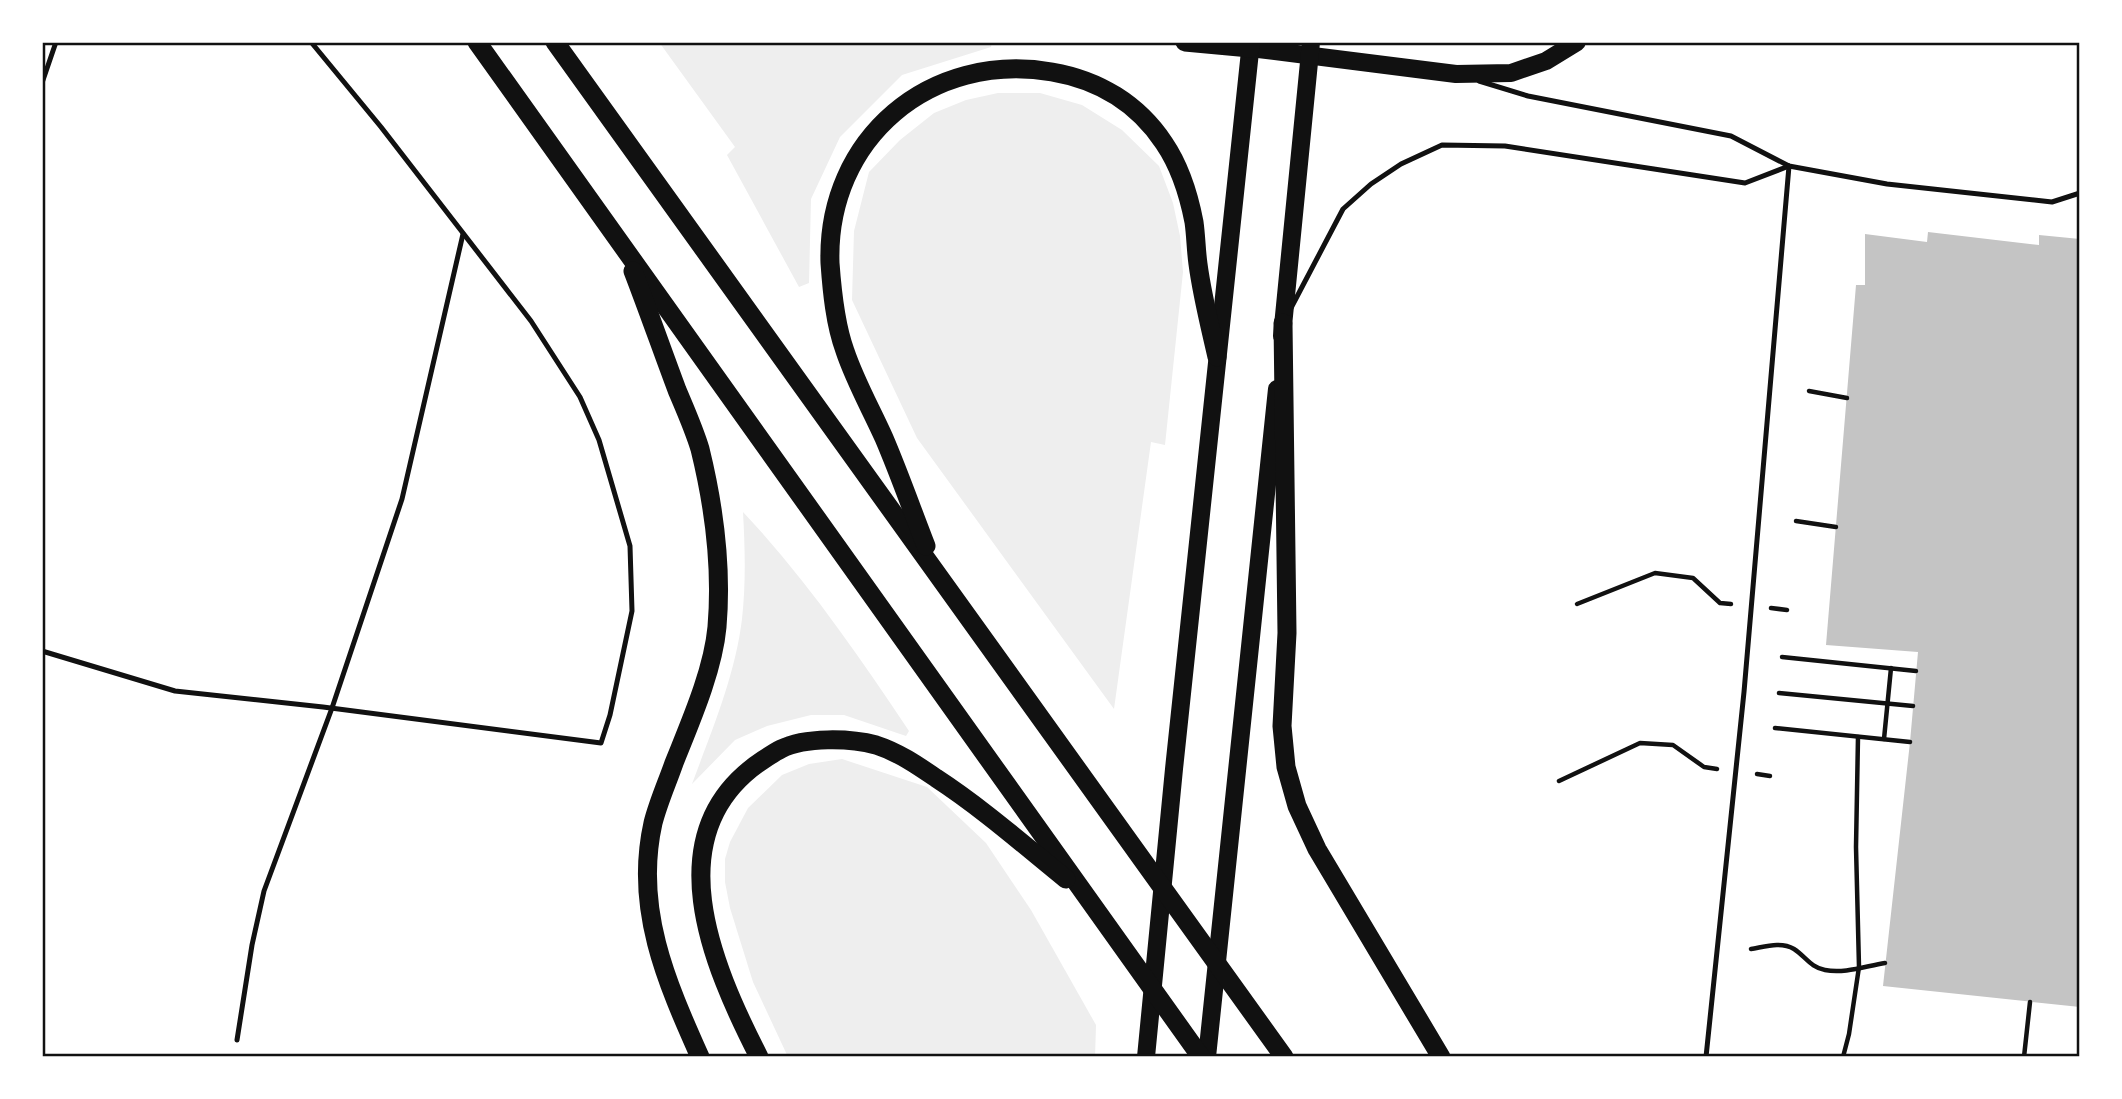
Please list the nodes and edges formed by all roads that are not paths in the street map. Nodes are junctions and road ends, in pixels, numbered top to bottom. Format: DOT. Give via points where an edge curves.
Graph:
graph roads {
  1 [pos="56,42"];
  2 [pos="310,42"];
  3 [pos="477,42"];
  4 [pos="555,42"];
  5 [pos="1185,42"];
  6 [pos="1577,42"];
  7 [pos="1250,45"];
  8 [pos="1311,49"];
  9 [pos="1455,74"];
  10 [pos="42,83"];
  11 [pos="1789,166"];
  12 [pos="2080,193"];
  13 [pos="463,234"];
  14 [pos="622,243"];
  15 [pos="1283,323"];
  16 [pos="1217,357"];
  17 [pos="937,573"];
  18 [pos="42,651"];
  19 [pos="332,708"];
  20 [pos="1086,895"];
  21 [pos="237,1041"];
  22 [pos="700,1057"];
  23 [pos="760,1057"];
  24 [pos="1146,1057"];
  25 [pos="1201,1057"];
  26 [pos="1207,1057"];
  27 [pos="1284,1057"];
  28 [pos="1441,1057"];
  29 [pos="1706,1057"];
  1 -- 10 [label="lane"];
  2 -- 13 [label="lane"];
  3 -- 14 [label="highway"];
  4 -- 17 [label="highway"];
  5 -- 7 [label="highway"];
  6 -- 9 [label="main road" via="1546,61 1511,73"];
  7 -- 8 [label="main road"];
  7 -- 16 [label="main road"];
  8 -- 9 [label="main road"];
  8 -- 15 [label="main road"];
  9 -- 11 [label="lane" via="1528,96 1731,136"];
  11 -- 12 [label="lane" via="1887,184 2053,202"];
  11 -- 15 [label="lane" via="1745,183 1505,146 1442,145 1401,164 1343,209"];
  11 -- 29 [label="lane"];
  13 -- 19 [label="lane" via="402,499"];
  13 -- 19 [label="lane" via="531,321 580,397 599,440 631,559 632,611 610,715 601,743"];
  14 -- 20 [label="highway"];
  14 -- 22 [label="highway" via="699,447 717,558 717,631 706,677 653,822 646,881 661,960"];
  15 -- 26 [label="main road"];
  15 -- 28 [label="highway" via="1287,633 1282,726 1286,767 1297,806 1317,849"];
  16 -- 17 [label="highway" via="1198,266 1194,221 1182,178 1165,145 1141,114 1123,100 1065,74 1030,68 993,69 953,78 892,115 871,135 840,191 830,261 845,350"];
  16 -- 24 [label="main road"];
  17 -- 27 [label="highway"];
  18 -- 19 [label="lane" via="175,691"];
  19 -- 21 [label="lane" via="264,891"];
  20 -- 23 [label="highway" via="961,794 907,758 876,745 843,739 783,748 739,780 721,800 708,826 699,868 710,938 725,984"];
  20 -- 25 [label="highway"];
}
